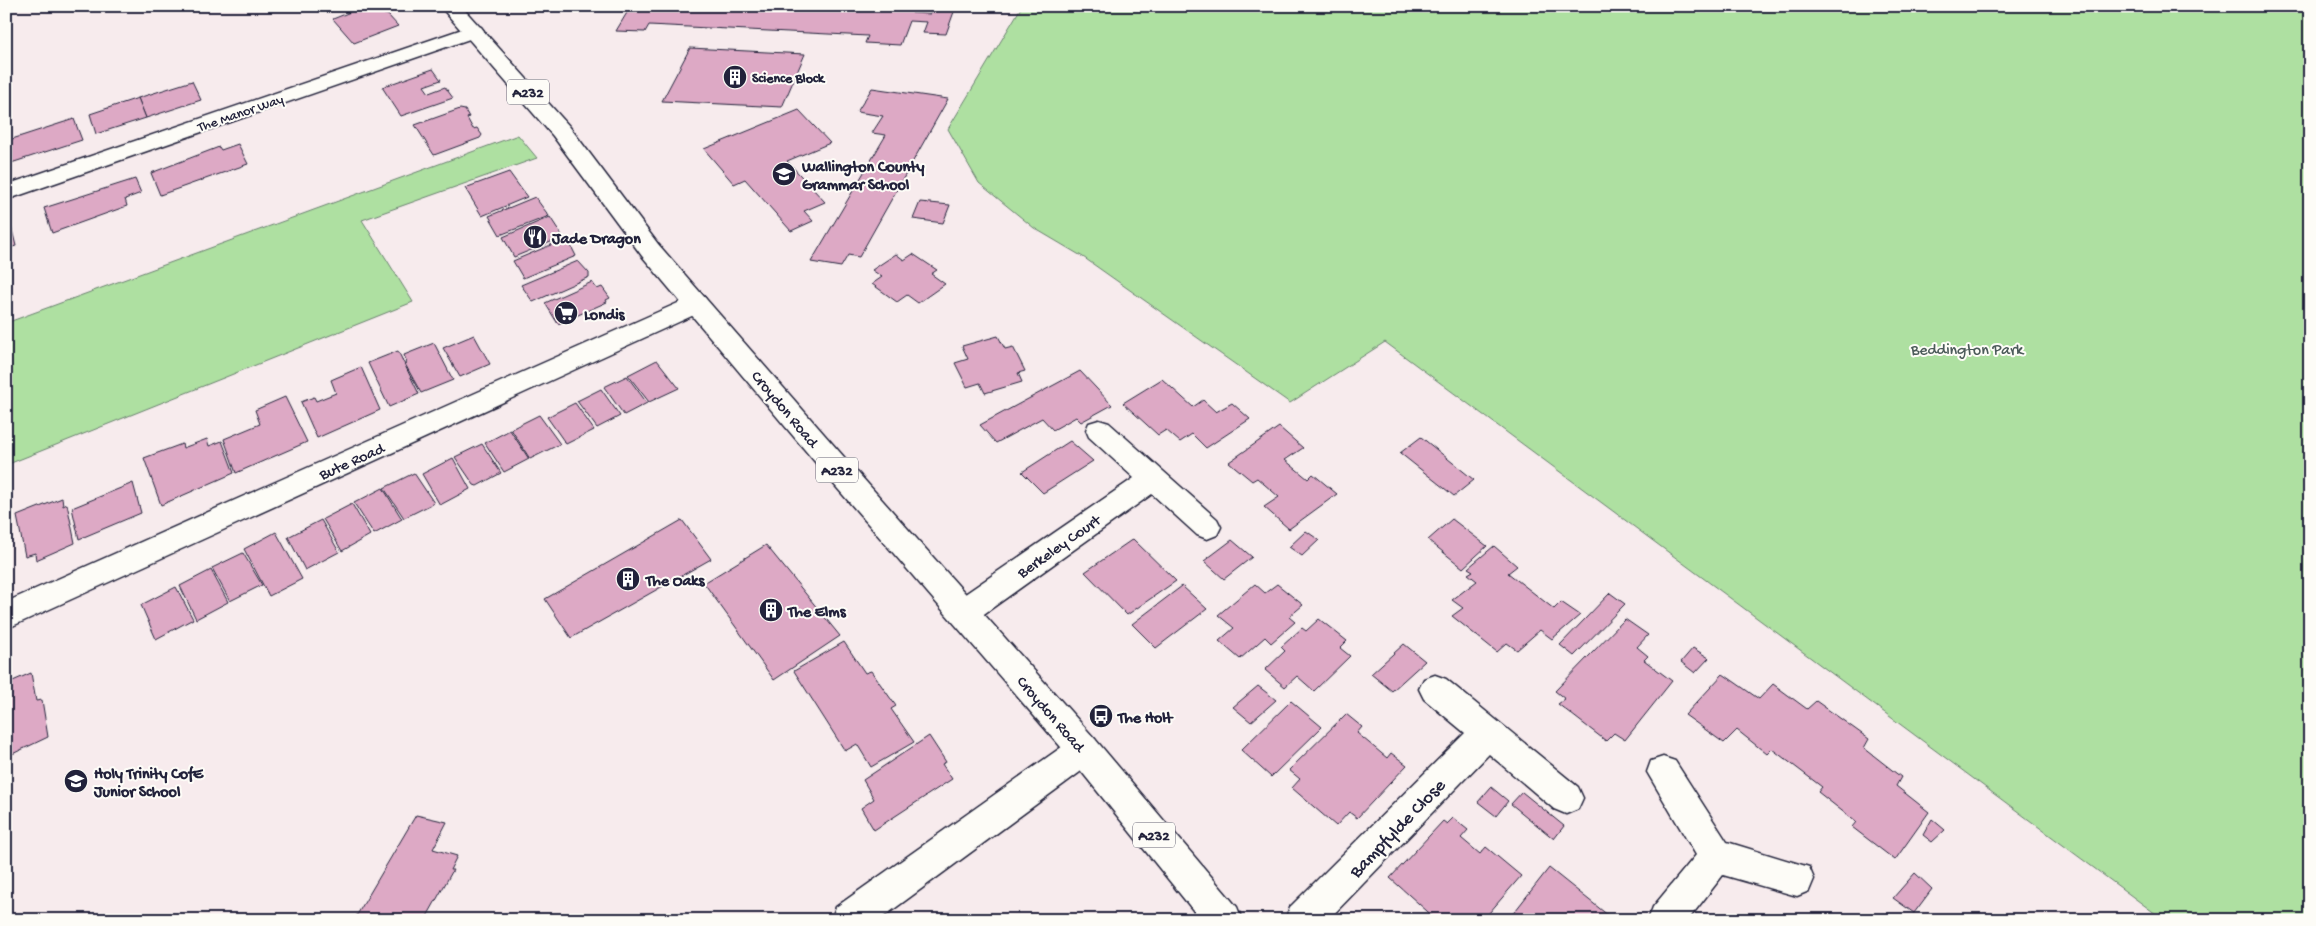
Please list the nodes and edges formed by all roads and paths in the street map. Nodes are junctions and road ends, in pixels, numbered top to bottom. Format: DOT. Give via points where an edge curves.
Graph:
graph roads {
  1 [pos="450,6"];
  2 [pos="474,32"];
  3 [pos="6,193"];
  4 [pos="696,304"];
  5 [pos="1099,430"];
  6 [pos="1153,478"];
  7 [pos="1207,527"];
  8 [pos="963,612"];
  9 [pos="6,616"];
  10 [pos="1434,689"];
  11 [pos="1488,732"];
  12 [pos="1084,750"];
  13 [pos="1663,772"];
  14 [pos="1566,798"];
  15 [pos="1716,856"];
  16 [pos="1796,879"];
  17 [pos="849,920"];
  18 [pos="1224,920"];
  19 [pos="1303,920"];
  20 [pos="1666,920"];
  1 -- 2 [label="main road, Croydon Road / A232"];
  2 -- 3 [label="main road, The Manor Way"];
  2 -- 4 [label="main road, Croydon Road / A232" via="561,132 650,250"];
  4 -- 8 [label="main road, Croydon Road / A232"];
  4 -- 9 [label="main road, Bute Road"];
  5 -- 6 [label="main road"];
  6 -- 7 [label="main road"];
  6 -- 8 [label="main road, Berkeley Court"];
  8 -- 12 [label="main road, Croydon Road / A232"];
  10 -- 11 [label="main road"];
  11 -- 14 [label="main road"];
  11 -- 19 [label="main road, Bampfylde Close"];
  12 -- 17 [label="main road"];
  12 -- 18 [label="main road, Croydon Road / A232"];
  13 -- 15 [label="main road"];
  15 -- 16 [label="main road"];
  15 -- 20 [label="main road"];
}
